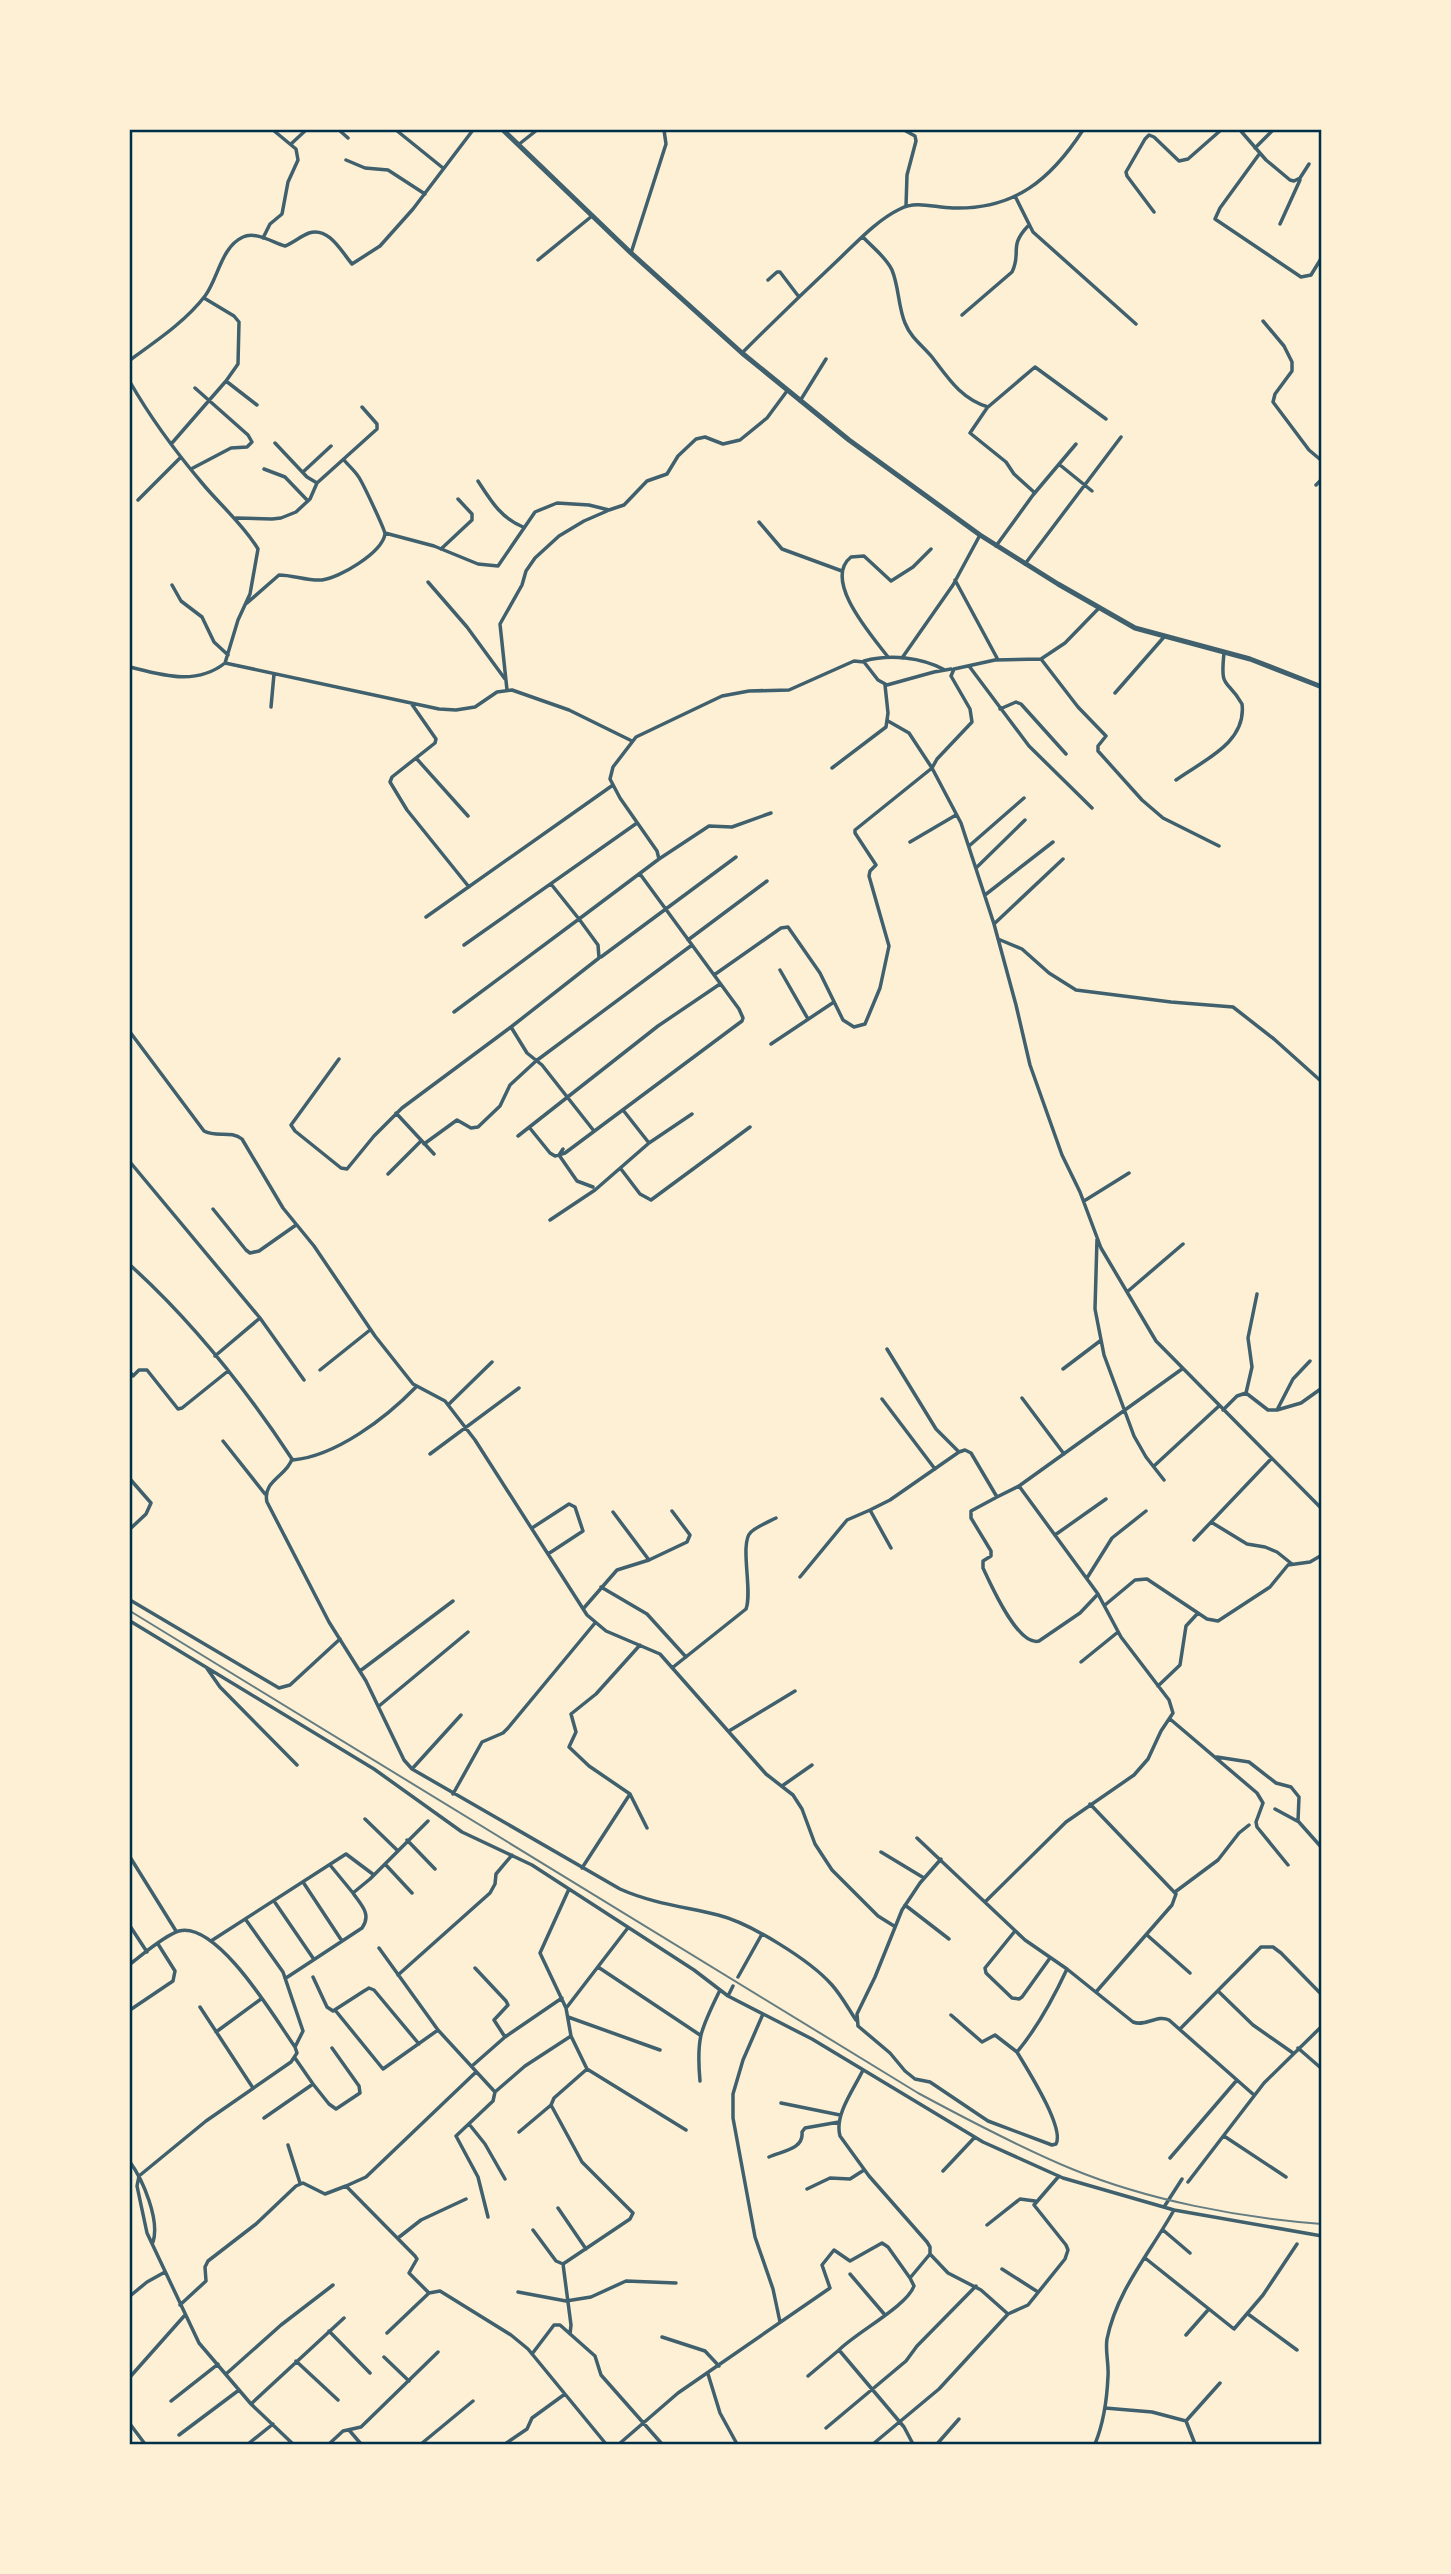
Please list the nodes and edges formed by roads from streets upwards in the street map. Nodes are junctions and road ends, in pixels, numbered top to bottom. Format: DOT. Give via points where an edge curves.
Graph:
graph roads {
  1 [pos="273,130"];
  2 [pos="306,130"];
  3 [pos="339,130"];
  4 [pos="396,130"];
  5 [pos="472,130"];
  6 [pos="503,130"];
  7 [pos="537,130"];
  8 [pos="664,130"];
  9 [pos="904,130"];
  10 [pos="1083,130"];
  11 [pos="1221,130"];
  12 [pos="1240,130"];
  13 [pos="1273,130"];
  14 [pos="348,138"];
  15 [pos="291,144"];
  16 [pos="518,145"];
  17 [pos="1255,148"];
  18 [pos="1260,153"];
  19 [pos="346,160"];
  20 [pos="1309,164"];
  21 [pos="443,168"];
  22 [pos="1300,178"];
  23 [pos="425,194"];
  24 [pos="1015,197"];
  25 [pos="906,206"];
  26 [pos="1154,212"];
  27 [pos="592,216"];
  28 [pos="1280,224"];
  29 [pos="1028,225"];
  30 [pos="863,237"];
  31 [pos="263,238"];
  32 [pos="631,253"];
  33 [pos="1321,257"];
  34 [pos="538,260"];
  35 [pos="768,280"];
  36 [pos="799,297"];
  37 [pos="204,298"];
  38 [pos="962,315"];
  39 [pos="1263,321"];
  40 [pos="1136,324"];
  41 [pos="742,353"];
  42 [pos="826,359"];
  43 [pos="130,360"];
  44 [pos="226,381"];
  45 [pos="130,382"];
  46 [pos="195,388"];
  47 [pos="788,391"];
  48 [pos="209,401"];
  49 [pos="800,401"];
  50 [pos="257,405"];
  51 [pos="362,407"];
  52 [pos="987,408"];
  53 [pos="1106,419"];
  54 [pos="1121,438"];
  55 [pos="172,443"];
  56 [pos="275,443"];
  57 [pos="1076,444"];
  58 [pos="331,446"];
  59 [pos="182,456"];
  60 [pos="344,460"];
  61 [pos="1321,461"];
  62 [pos="1060,465"];
  63 [pos="191,469"];
  64 [pos="264,469"];
  65 [pos="303,472"];
  66 [pos="1321,479"];
  67 [pos="478,481"];
  68 [pos="317,484"];
  69 [pos="1085,484"];
  70 [pos="1317,485"];
  71 [pos="1092,491"];
  72 [pos="1035,493"];
  73 [pos="458,499"];
  74 [pos="138,500"];
  75 [pos="308,501"];
  76 [pos="609,510"];
  77 [pos="234,517"];
  78 [pos="758,522"];
  79 [pos="523,527"];
  80 [pos="385,533"];
  81 [pos="980,535"];
  82 [pos="996,546"];
  83 [pos="441,549"];
  84 [pos="931,549"];
  85 [pos="1025,564"];
  86 [pos="842,570"];
  87 [pos="956,580"];
  88 [pos="428,582"];
  89 [pos="172,585"];
  90 [pos="245,604"];
  91 [pos="1100,608"];
  92 [pos="1166,635"];
  93 [pos="1224,651"];
  94 [pos="228,655"];
  95 [pos="888,657"];
  96 [pos="902,658"];
  97 [pos="998,659"];
  98 [pos="1041,659"];
  99 [pos="862,661"];
  100 [pos="225,663"];
  101 [pos="969,666"];
  102 [pos="130,667"];
  103 [pos="954,669"];
  104 [pos="945,670"];
  105 [pos="274,673"];
  106 [pos="506,679"];
  107 [pos="885,685"];
  108 [pos="1321,687"];
  109 [pos="507,690"];
  110 [pos="1115,693"];
  111 [pos="410,701"];
  112 [pos="271,707"];
  113 [pos="1000,709"];
  114 [pos="888,721"];
  115 [pos="632,741"];
  116 [pos="1066,754"];
  117 [pos="416,758"];
  118 [pos="832,768"];
  119 [pos="932,768"];
  120 [pos="1176,780"];
  121 [pos="613,785"];
  122 [pos="1024,798"];
  123 [pos="1092,808"];
  124 [pos="771,813"];
  125 [pos="956,815"];
  126 [pos="468,816"];
  127 [pos="1025,820"];
  128 [pos="637,823"];
  129 [pos="910,842"];
  130 [pos="1053,842"];
  131 [pos="969,846"];
  132 [pos="1219,846"];
  133 [pos="736,856"];
  134 [pos="1063,859"];
  135 [pos="657,860"];
  136 [pos="976,868"];
  137 [pos="640,874"];
  138 [pos="767,881"];
  139 [pos="551,884"];
  140 [pos="469,887"];
  141 [pos="985,895"];
  142 [pos="665,910"];
  143 [pos="426,917"];
  144 [pos="579,919"];
  145 [pos="994,924"];
  146 [pos="998,939"];
  147 [pos="688,940"];
  148 [pos="464,945"];
  149 [pos="692,945"];
  150 [pos="599,958"];
  151 [pos="780,970"];
  152 [pos="715,975"];
  153 [pos="720,984"];
  154 [pos="834,1002"];
  155 [pos="454,1012"];
  156 [pos="808,1019"];
  157 [pos="512,1027"];
  158 [pos="130,1032"];
  159 [pos="771,1044"];
  160 [pos="339,1059"];
  161 [pos="536,1061"];
  162 [pos="1321,1082"];
  163 [pos="567,1096"];
  164 [pos="623,1110"];
  165 [pos="396,1113"];
  166 [pos="692,1114"];
  167 [pos="529,1127"];
  168 [pos="750,1127"];
  169 [pos="594,1131"];
  170 [pos="517,1136"];
  171 [pos="423,1142"];
  172 [pos="649,1143"];
  173 [pos="563,1149"];
  174 [pos="434,1154"];
  175 [pos="559,1155"];
  176 [pos="130,1162"];
  177 [pos="621,1169"];
  178 [pos="1129,1173"];
  179 [pos="388,1174"];
  180 [pos="593,1187"];
  181 [pos="1084,1201"];
  182 [pos="214,1209"];
  183 [pos="550,1220"];
  184 [pos="296,1225"];
  185 [pos="1097,1238"];
  186 [pos="1183,1244"];
  187 [pos="130,1265"];
  188 [pos="1127,1293"];
  189 [pos="1257,1294"];
  190 [pos="260,1318"];
  191 [pos="370,1330"];
  192 [pos="1100,1341"];
  193 [pos="887,1349"];
  194 [pos="215,1356"];
  195 [pos="1310,1361"];
  196 [pos="492,1362"];
  197 [pos="1182,1369"];
  198 [pos="320,1370"];
  199 [pos="1063,1370"];
  200 [pos="229,1371"];
  201 [pos="131,1376"];
  202 [pos="304,1380"];
  203 [pos="416,1387"];
  204 [pos="519,1388"];
  205 [pos="1321,1388"];
  206 [pos="1246,1393"];
  207 [pos="1022,1398"];
  208 [pos="882,1399"];
  209 [pos="448,1405"];
  210 [pos="1219,1405"];
  211 [pos="1223,1410"];
  212 [pos="1277,1410"];
  213 [pos="1124,1411"];
  214 [pos="466,1428"];
  215 [pos="223,1441"];
  216 [pos="959,1452"];
  217 [pos="430,1454"];
  218 [pos="1064,1454"];
  219 [pos="1271,1459"];
  220 [pos="293,1460"];
  221 [pos="1153,1466"];
  222 [pos="935,1469"];
  223 [pos="130,1479"];
  224 [pos="1164,1480"];
  225 [pos="1019,1486"];
  226 [pos="265,1495"];
  227 [pos="997,1496"];
  228 [pos="1105,1499"];
  229 [pos="1321,1509"];
  230 [pos="870,1510"];
  231 [pos="672,1511"];
  232 [pos="1146,1511"];
  233 [pos="613,1512"];
  234 [pos="776,1518"];
  235 [pos="1211,1521"];
  236 [pos="532,1528"];
  237 [pos="130,1529"];
  238 [pos="1055,1535"];
  239 [pos="1194,1540"];
  240 [pos="891,1548"];
  241 [pos="548,1554"];
  242 [pos="1321,1555"];
  243 [pos="649,1560"];
  244 [pos="1292,1564"];
  245 [pos="800,1577"];
  246 [pos="1087,1578"];
  247 [pos="601,1587"];
  248 [pos="1098,1594"];
  249 [pos="130,1600"];
  250 [pos="453,1601"];
  251 [pos="1105,1605"];
  252 [pos="583,1609"];
  253 [pos="1198,1613"];
  254 [pos="130,1621"];
  255 [pos="595,1623"];
  256 [pos="468,1632"];
  257 [pos="1118,1632"];
  258 [pos="340,1639"];
  259 [pos="640,1645"];
  260 [pos="686,1657"];
  261 [pos="1081,1662"];
  262 [pos="205,1665"];
  263 [pos="673,1668"];
  264 [pos="360,1671"];
  265 [pos="1158,1686"];
  266 [pos="794,1691"];
  267 [pos="379,1706"];
  268 [pos="461,1715"];
  269 [pos="1170,1719"];
  270 [pos="729,1731"];
  271 [pos="1214,1757"];
  272 [pos="298,1765"];
  273 [pos="812,1765"];
  274 [pos="412,1769"];
  275 [pos="782,1786"];
  276 [pos="453,1794"];
  277 [pos="630,1794"];
  278 [pos="1090,1804"];
  279 [pos="1275,1809"];
  280 [pos="365,1819"];
  281 [pos="428,1821"];
  282 [pos="1299,1822"];
  283 [pos="1249,1825"];
  284 [pos="647,1828"];
  285 [pos="918,1838"];
  286 [pos="407,1840"];
  287 [pos="1321,1848"];
  288 [pos="397,1850"];
  289 [pos="881,1852"];
  290 [pos="512,1855"];
  291 [pos="130,1857"];
  292 [pos="940,1859"];
  293 [pos="330,1864"];
  294 [pos="384,1864"];
  295 [pos="1288,1866"];
  296 [pos="582,1868"];
  297 [pos="435,1869"];
  298 [pos="374,1875"];
  299 [pos="924,1878"];
  300 [pos="303,1882"];
  301 [pos="569,1889"];
  302 [pos="1175,1892"];
  303 [pos="412,1893"];
  304 [pos="353,1894"];
  305 [pos="274,1901"];
  306 [pos="985,1902"];
  307 [pos="905,1905"];
  308 [pos="246,1920"];
  309 [pos="130,1926"];
  310 [pos="894,1926"];
  311 [pos="627,1929"];
  312 [pos="176,1931"];
  313 [pos="1015,1931"];
  314 [pos="762,1934"];
  315 [pos="1146,1935"];
  316 [pos="949,1939"];
  317 [pos="211,1941"];
  318 [pos="342,1941"];
  319 [pos="158,1944"];
  320 [pos="379,1948"];
  321 [pos="147,1952"];
  322 [pos="313,1958"];
  323 [pos="1050,1958"];
  324 [pos="130,1964"];
  325 [pos="598,1967"];
  326 [pos="475,1968"];
  327 [pos="1067,1969"];
  328 [pos="1189,1973"];
  329 [pos="398,1975"];
  330 [pos="313,1977"];
  331 [pos="738,1977"];
  332 [pos="285,1978"];
  333 [pos="733,1986"];
  334 [pos="720,1990"];
  335 [pos="1218,1991"];
  336 [pos="1096,1992"];
  337 [pos="1321,1995"];
  338 [pos="728,1996"];
  339 [pos="562,1998"];
  340 [pos="261,1999"];
  341 [pos="200,2007"];
  342 [pos="566,2008"];
  343 [pos="130,2010"];
  344 [pos="335,2010"];
  345 [pos="763,2014"];
  346 [pos="951,2015"];
  347 [pos="568,2017"];
  348 [pos="856,2020"];
  349 [pos="1321,2026"];
  350 [pos="1181,2029"];
  351 [pos="438,2030"];
  352 [pos="216,2032"];
  353 [pos="700,2035"];
  354 [pos="571,2036"];
  355 [pos="505,2037"];
  356 [pos="419,2044"];
  357 [pos="295,2047"];
  358 [pos="332,2048"];
  359 [pos="1298,2048"];
  360 [pos="660,2050"];
  361 [pos="1017,2052"];
  362 [pos="1293,2053"];
  363 [pos="295,2058"];
  364 [pos="471,2067"];
  365 [pos="587,2069"];
  366 [pos="1321,2069"];
  367 [pos="863,2070"];
  368 [pos="477,2072"];
  369 [pos="1237,2080"];
  370 [pos="699,2081"];
  371 [pos="313,2084"];
  372 [pos="253,2088"];
  373 [pos="495,2092"];
  374 [pos="1254,2095"];
  375 [pos="781,2103"];
  376 [pos="551,2105"];
  377 [pos="841,2115"];
  378 [pos="264,2118"];
  379 [pos="839,2122"];
  380 [pos="469,2123"];
  381 [pos="687,2130"];
  382 [pos="519,2132"];
  383 [pos="1223,2136"];
  384 [pos="975,2137"];
  385 [pos="288,2145"];
  386 [pos="769,2157"];
  387 [pos="1170,2158"];
  388 [pos="130,2162"];
  389 [pos="864,2169"];
  390 [pos="943,2171"];
  391 [pos="139,2176"];
  392 [pos="1059,2176"];
  393 [pos="1286,2177"];
  394 [pos="505,2179"];
  395 [pos="1182,2179"];
  396 [pos="1188,2182"];
  397 [pos="300,2183"];
  398 [pos="346,2186"];
  399 [pos="807,2189"];
  400 [pos="466,2199"];
  401 [pos="1035,2202"];
  402 [pos="1164,2207"];
  403 [pos="558,2208"];
  404 [pos="1174,2210"];
  405 [pos="488,2217"];
  406 [pos="987,2225"];
  407 [pos="533,2230"];
  408 [pos="1163,2230"];
  409 [pos="1321,2236"];
  410 [pos="398,2238"];
  411 [pos="153,2242"];
  412 [pos="1297,2244"];
  413 [pos="586,2249"];
  414 [pos="1190,2253"];
  415 [pos="930,2254"];
  416 [pos="1145,2258"];
  417 [pos="563,2264"];
  418 [pos="1002,2269"];
  419 [pos="165,2272"];
  420 [pos="850,2274"];
  421 [pos="910,2278"];
  422 [pos="676,2283"];
  423 [pos="333,2285"];
  424 [pos="976,2286"];
  425 [pos="518,2292"];
  426 [pos="1038,2292"];
  427 [pos="429,2293"];
  428 [pos="130,2296"];
  429 [pos="566,2301"];
  430 [pos="180,2305"];
  431 [pos="1208,2310"];
  432 [pos="1007,2314"];
  433 [pos="1248,2314"];
  434 [pos="185,2315"];
  435 [pos="885,2315"];
  436 [pos="344,2318"];
  437 [pos="780,2323"];
  438 [pos="329,2331"];
  439 [pos="387,2333"];
  440 [pos="570,2333"];
  441 [pos="1186,2335"];
  442 [pos="662,2337"];
  443 [pos="839,2350"];
  444 [pos="1297,2350"];
  445 [pos="438,2351"];
  446 [pos="532,2354"];
  447 [pos="384,2357"];
  448 [pos="296,2361"];
  449 [pos="218,2364"];
  450 [pos="719,2366"];
  451 [pos="370,2373"];
  452 [pos="226,2374"];
  453 [pos="708,2374"];
  454 [pos="808,2376"];
  455 [pos="130,2377"];
  456 [pos="408,2381"];
  457 [pos="1220,2383"];
  458 [pos="239,2390"];
  459 [pos="873,2390"];
  460 [pos="565,2394"];
  461 [pos="338,2400"];
  462 [pos="171,2401"];
  463 [pos="473,2401"];
  464 [pos="251,2404"];
  465 [pos="1105,2408"];
  466 [pos="959,2419"];
  467 [pos="1186,2421"];
  468 [pos="643,2423"];
  469 [pos="901,2423"];
  470 [pos="130,2424"];
  471 [pos="273,2424"];
  472 [pos="826,2428"];
  473 [pos="348,2429"];
  474 [pos="179,2435"];
  475 [pos="145,2445"];
  476 [pos="248,2445"];
  477 [pos="293,2445"];
  478 [pos="329,2445"];
  479 [pos="361,2445"];
  480 [pos="421,2445"];
  481 [pos="505,2445"];
  482 [pos="606,2445"];
  483 [pos="619,2445"];
  484 [pos="662,2445"];
  485 [pos="737,2445"];
  486 [pos="873,2445"];
  487 [pos="913,2445"];
  488 [pos="937,2445"];
  489 [pos="1095,2445"];
  490 [pos="1195,2445"];
  1 -- 15 [label="street"];
  2 -- 15 [label="street"];
  3 -- 14 [label="street"];
  4 -- 21 [label="street"];
  5 -- 21 [label="street"];
  6 -- 16 [label="street"];
  7 -- 16 [label="street"];
  8 -- 32 [label="street" via="666,144"];
  9 -- 25 [label="street" via="916,141 906,175"];
  10 -- 24 [label="street" via="1065,158"];
  11 -- 26 [label="street" via="1188,159 1179,161 1154,137 1145,139 1126,172"];
  12 -- 17 [label="street"];
  13 -- 17 [label="street"];
  15 -- 31 [label="street" via="298,160 283,211"];
  16 -- 27 [label="street"];
  17 -- 18 [label="street"];
  18 -- 22 [label="street" via="1290,180"];
  18 -- 33 [label="street" via="1215,219 1301,277 1311,275"];
  19 -- 23 [label="street" via="388,170"];
  20 -- 22 [label="street"];
  21 -- 23 [label="street"];
  22 -- 28 [label="street"];
  23 -- 31 [label="street" via="380,246 353,264 321,233 307,234 285,246"];
  24 -- 25 [label="street" via="970,208"];
  24 -- 29 [label="street"];
  25 -- 30 [label="street"];
  27 -- 32 [label="street"];
  27 -- 34 [label="street"];
  29 -- 38 [label="street" via="1017,239 1012,272"];
  29 -- 40 [label="street"];
  30 -- 36 [label="street"];
  30 -- 52 [label="street" via="892,271 911,335 955,388"];
  31 -- 37 [label="street" via="249,235 235,242"];
  32 -- 41 [label="street"];
  35 -- 36 [label="street" via="779,272"];
  36 -- 41 [label="street"];
  37 -- 43 [label="street"];
  37 -- 44 [label="street" via="239,322 238,364"];
  39 -- 61 [label="street" via="1292,362 1292,371 1273,401"];
  41 -- 47 [label="street"];
  42 -- 49 [label="street"];
  44 -- 48 [label="street"];
  44 -- 50 [label="street"];
  45 -- 55 [label="street"];
  46 -- 48 [label="street"];
  47 -- 49 [label="street"];
  47 -- 76 [label="street" via="767,418 740,440 723,444 705,437 696,439 666,474 647,481 624,505"];
  48 -- 55 [label="street"];
  48 -- 63 [label="street" via="252,442"];
  49 -- 81 [label="street"];
  51 -- 60 [label="street" via="377,429"];
  52 -- 53 [label="street" via="1035,367"];
  52 -- 72 [label="street" via="970,433"];
  54 -- 69 [label="street"];
  55 -- 59 [label="street"];
  56 -- 65 [label="street"];
  57 -- 62 [label="street"];
  58 -- 65 [label="street"];
  59 -- 63 [label="street"];
  59 -- 74 [label="street"];
  60 -- 68 [label="street"];
  60 -- 80 [label="street" via="363,484"];
  62 -- 69 [label="street"];
  62 -- 72 [label="street"];
  63 -- 77 [label="street"];
  64 -- 75 [label="street" via="285,477"];
  65 -- 68 [label="street"];
  66 -- 70 [label="street"];
  67 -- 79 [label="street" via="500,513"];
  68 -- 75 [label="street"];
  69 -- 71 [label="street"];
  69 -- 85 [label="street"];
  72 -- 82 [label="street"];
  73 -- 83 [label="street" via="472,520"];
  75 -- 77 [label="street" via="281,519"];
  76 -- 79 [label="street" via="557,503 535,512"];
  76 -- 106 [label="street" via="559,536 528,566 500,624"];
  77 -- 90 [label="street" via="258,549"];
  78 -- 86 [label="street" via="782,549"];
  79 -- 83 [label="street" via="495,566"];
  80 -- 83 [label="street"];
  80 -- 90 [label="street" via="348,571 319,580 277,575"];
  81 -- 82 [label="street"];
  81 -- 87 [label="street"];
  82 -- 85 [label="street"];
  84 -- 86 [label="street" via="891,581 864,556 849,558"];
  85 -- 91 [label="street"];
  86 -- 95 [label="street" via="846,595"];
  87 -- 96 [label="street"];
  87 -- 97 [label="street"];
  88 -- 106 [label="street"];
  89 -- 94 [label="street"];
  90 -- 94 [label="street"];
  91 -- 92 [label="street" via="1135,628"];
  91 -- 98 [label="street" via="1065,643"];
  92 -- 93 [label="street"];
  92 -- 110 [label="street"];
  93 -- 108 [label="street"];
  93 -- 120 [label="street" via="1222,678 1242,704 1241,726 1224,746"];
  94 -- 100 [label="street"];
  95 -- 96 [label="street"];
  95 -- 99 [label="street"];
  96 -- 104 [label="street"];
  97 -- 98 [label="street"];
  97 -- 101 [label="street"];
  98 -- 132 [label="street" via="1105,736 1098,751 1142,800 1177,826"];
  99 -- 107 [label="street"];
  99 -- 115 [label="street" via="850,662 789,691 722,696"];
  100 -- 102 [label="street" via="213,671 176,678"];
  100 -- 105 [label="street"];
  101 -- 103 [label="street"];
  101 -- 113 [label="street"];
  103 -- 104 [label="street"];
  103 -- 119 [label="street" via="951,676 970,709 972,722"];
  104 -- 107 [label="street"];
  105 -- 111 [label="street"];
  105 -- 112 [label="street"];
  106 -- 109 [label="street"];
  107 -- 114 [label="street"];
  109 -- 111 [label="street" via="475,707 456,710"];
  109 -- 115 [label="street" via="569,710"];
  111 -- 117 [label="street" via="436,739"];
  113 -- 116 [label="street" via="1021,704"];
  113 -- 123 [label="street" via="1029,746"];
  114 -- 118 [label="street" via="882,731"];
  114 -- 119 [label="street" via="909,733"];
  115 -- 121 [label="street" via="610,772"];
  117 -- 126 [label="street"];
  117 -- 140 [label="street" via="390,782"];
  119 -- 125 [label="street"];
  119 -- 154 [label="street" via="855,830 876,865 869,876 889,953 865,1024 847,1024"];
  121 -- 128 [label="street"];
  121 -- 140 [label="street"];
  122 -- 131 [label="street"];
  124 -- 135 [label="street" via="732,827 709,826"];
  125 -- 129 [label="street"];
  125 -- 131 [label="street"];
  127 -- 136 [label="street"];
  128 -- 135 [label="street" via="659,853"];
  128 -- 139 [label="street"];
  130 -- 141 [label="street"];
  131 -- 136 [label="street"];
  133 -- 142 [label="street"];
  134 -- 145 [label="street"];
  135 -- 137 [label="street"];
  136 -- 141 [label="street"];
  137 -- 142 [label="street"];
  137 -- 144 [label="street"];
  138 -- 147 [label="street"];
  139 -- 144 [label="street"];
  139 -- 148 [label="street"];
  140 -- 143 [label="street"];
  141 -- 145 [label="street"];
  142 -- 147 [label="street"];
  142 -- 150 [label="street"];
  144 -- 150 [label="street" via="598,945"];
  144 -- 155 [label="street"];
  145 -- 146 [label="street"];
  146 -- 162 [label="street" via="1022,949 1076,990 1233,1007"];
  146 -- 181 [label="street" via="1030,1065"];
  147 -- 149 [label="street"];
  149 -- 152 [label="street"];
  149 -- 161 [label="street"];
  150 -- 157 [label="street"];
  151 -- 156 [label="street"];
  152 -- 153 [label="street"];
  152 -- 154 [label="street" via="788,927"];
  153 -- 163 [label="street"];
  153 -- 164 [label="street" via="739,1009 742,1021"];
  154 -- 156 [label="street"];
  156 -- 159 [label="street"];
  157 -- 161 [label="street"];
  157 -- 165 [label="street"];
  158 -- 184 [label="street" via="204,1131 242,1139"];
  160 -- 165 [label="street" via="292,1128 347,1169"];
  161 -- 163 [label="street"];
  161 -- 171 [label="street" via="510,1085 503,1102 478,1127 457,1120"];
  163 -- 167 [label="street"];
  163 -- 169 [label="street"];
  164 -- 169 [label="street"];
  164 -- 172 [label="street"];
  165 -- 171 [label="street"];
  166 -- 172 [label="street"];
  167 -- 170 [label="street"];
  167 -- 175 [label="street" via="550,1153"];
  168 -- 177 [label="street" via="651,1200 640,1194"];
  169 -- 175 [label="street"];
  171 -- 174 [label="street"];
  171 -- 179 [label="street"];
  172 -- 177 [label="street"];
  173 -- 175 [label="street"];
  175 -- 180 [label="street" via="577,1181"];
  176 -- 190 [label="street"];
  177 -- 183 [label="street"];
  178 -- 181 [label="street"];
  181 -- 185 [label="street"];
  182 -- 184 [label="street" via="250,1253"];
  184 -- 191 [label="street"];
  185 -- 188 [label="street"];
  185 -- 192 [label="street" via="1094,1309"];
  186 -- 188 [label="street"];
  187 -- 194 [label="street"];
  188 -- 197 [label="street" via="1147,1328"];
  189 -- 206 [label="street" via="1248,1338 1252,1367"];
  190 -- 194 [label="street"];
  190 -- 202 [label="street"];
  191 -- 198 [label="street"];
  191 -- 203 [label="street"];
  192 -- 199 [label="street"];
  192 -- 213 [label="street"];
  193 -- 216 [label="street" via="936,1429"];
  194 -- 200 [label="street"];
  195 -- 212 [label="street" via="1293,1379"];
  196 -- 209 [label="street"];
  197 -- 210 [label="street"];
  197 -- 213 [label="street"];
  200 -- 201 [label="street" via="181,1409 147,1370"];
  200 -- 220 [label="street"];
  203 -- 209 [label="street"];
  203 -- 220 [label="street" via="376,1423 317,1456"];
  204 -- 214 [label="street"];
  205 -- 212 [label="street" via="1301,1404"];
  206 -- 211 [label="street"];
  206 -- 212 [label="street" via="1265,1409"];
  207 -- 218 [label="street"];
  208 -- 222 [label="street"];
  209 -- 214 [label="street"];
  210 -- 211 [label="street"];
  210 -- 221 [label="street"];
  211 -- 219 [label="street"];
  213 -- 218 [label="street"];
  213 -- 221 [label="street"];
  214 -- 217 [label="street"];
  214 -- 236 [label="street"];
  215 -- 226 [label="street"];
  216 -- 222 [label="street"];
  216 -- 227 [label="street" via="971,1453"];
  218 -- 225 [label="street"];
  219 -- 229 [label="street"];
  219 -- 235 [label="street"];
  220 -- 226 [label="street"];
  221 -- 224 [label="street"];
  222 -- 230 [label="street"];
  223 -- 237 [label="street" via="151,1503"];
  225 -- 227 [label="street"];
  225 -- 238 [label="street"];
  226 -- 258 [label="street"];
  227 -- 248 [label="street" via="971,1511 971,1518 991,1551 983,1567 1026,1640 1039,1641"];
  228 -- 238 [label="street"];
  230 -- 240 [label="street"];
  230 -- 245 [label="street" via="847,1520"];
  231 -- 243 [label="street" via="690,1539"];
  232 -- 246 [label="street" via="1112,1538"];
  233 -- 243 [label="street"];
  234 -- 260 [label="street" via="751,1532 746,1541 750,1595 746,1609"];
  235 -- 239 [label="street"];
  235 -- 244 [label="street" via="1247,1544 1277,1552"];
  236 -- 241 [label="street"];
  236 -- 241 [label="street" via="569,1504 575,1507 583,1531"];
  238 -- 246 [label="street"];
  241 -- 252 [label="street"];
  242 -- 244 [label="street"];
  243 -- 247 [label="street" via="617,1570"];
  244 -- 253 [label="street" via="1270,1587 1218,1621"];
  246 -- 248 [label="street"];
  247 -- 252 [label="street"];
  247 -- 260 [label="street" via="647,1614"];
  248 -- 251 [label="street"];
  249 -- 258 [label="street" via="279,1688 290,1685"];
  250 -- 264 [label="street"];
  251 -- 253 [label="street" via="1140,1578"];
  251 -- 257 [label="street"];
  252 -- 255 [label="street"];
  253 -- 265 [label="street" via="1186,1626 1180,1665"];
  254 -- 262 [label="street"];
  255 -- 259 [label="street"];
  255 -- 276 [label="street" via="508,1728 482,1742"];
  256 -- 267 [label="street"];
  257 -- 261 [label="street"];
  257 -- 265 [label="street"];
  258 -- 264 [label="street"];
  259 -- 263 [label="street" via="660,1654"];
  259 -- 277 [label="street" via="572,1714 576,1731 569,1746"];
  260 -- 263 [label="street"];
  262 -- 272 [label="street" via="220,1687"];
  262 -- 290 [label="street" via="374,1769 463,1832"];
  263 -- 270 [label="street"];
  264 -- 267 [label="street"];
  265 -- 269 [label="street" via="1173,1708"];
  266 -- 270 [label="street"];
  267 -- 274 [label="street"];
  268 -- 274 [label="street"];
  269 -- 271 [label="street"];
  269 -- 278 [label="street" via="1140,1769"];
  270 -- 275 [label="street"];
  271 -- 282 [label="street" via="1249,1762 1276,1783 1291,1787 1300,1797"];
  271 -- 295 [label="street" via="1261,1799 1257,1827"];
  273 -- 275 [label="street"];
  274 -- 276 [label="street"];
  275 -- 310 [label="street" via="799,1803 810,1836 832,1870"];
  276 -- 296 [label="street"];
  277 -- 284 [label="street"];
  277 -- 296 [label="street"];
  278 -- 302 [label="street"];
  278 -- 306 [label="street"];
  279 -- 282 [label="street"];
  280 -- 288 [label="street"];
  281 -- 286 [label="street"];
  282 -- 287 [label="street"];
  283 -- 302 [label="street" via="1218,1860"];
  285 -- 292 [label="street"];
  286 -- 288 [label="street"];
  286 -- 297 [label="street"];
  288 -- 294 [label="street"];
  289 -- 299 [label="street"];
  290 -- 301 [label="street"];
  290 -- 329 [label="street" via="496,1874 491,1893"];
  291 -- 312 [label="street"];
  292 -- 299 [label="street"];
  292 -- 306 [label="street"];
  293 -- 298 [label="street" via="346,1854"];
  293 -- 300 [label="street"];
  293 -- 304 [label="street"];
  294 -- 298 [label="street"];
  294 -- 303 [label="street"];
  296 -- 314 [label="street" via="635,1896 721,1916"];
  298 -- 304 [label="street"];
  299 -- 307 [label="street"];
  300 -- 305 [label="street"];
  300 -- 318 [label="street"];
  301 -- 311 [label="street"];
  301 -- 339 [label="street" via="540,1953"];
  302 -- 315 [label="street" via="1172,1905"];
  304 -- 318 [label="street" via="367,1920"];
  305 -- 308 [label="street"];
  305 -- 322 [label="street"];
  306 -- 313 [label="street"];
  307 -- 310 [label="street"];
  307 -- 316 [label="street"];
  308 -- 317 [label="street"];
  308 -- 332 [label="street"];
  309 -- 321 [label="street"];
  310 -- 348 [label="street"];
  311 -- 325 [label="street"];
  311 -- 334 [label="street"];
  312 -- 317 [label="street" via="191,1931"];
  312 -- 319 [label="street"];
  313 -- 323 [label="street"];
  313 -- 323 [label="street" via="985,1968 1012,1998 1022,1997"];
  314 -- 331 [label="street"];
  314 -- 348 [label="street" via="819,1972"];
  315 -- 328 [label="street"];
  315 -- 336 [label="street"];
  317 -- 340 [label="street" via="234,1961"];
  318 -- 322 [label="street"];
  319 -- 321 [label="street"];
  319 -- 343 [label="street" via="175,1976 169,1985"];
  320 -- 329 [label="street"];
  321 -- 324 [label="street"];
  322 -- 332 [label="street"];
  323 -- 327 [label="street"];
  325 -- 342 [label="street"];
  325 -- 353 [label="street"];
  326 -- 355 [label="street" via="506,2001 508,2006 494,2020"];
  327 -- 336 [label="street"];
  327 -- 361 [label="street" via="1049,2006"];
  329 -- 351 [label="street"];
  330 -- 344 [label="street" via="327,2007"];
  332 -- 357 [label="street" via="303,2031"];
  333 -- 338 [label="street"];
  334 -- 338 [label="street"];
  334 -- 353 [label="street"];
  335 -- 337 [label="street" via="1267,1946 1281,1953"];
  335 -- 350 [label="street"];
  335 -- 362 [label="street" via="1253,2025"];
  336 -- 350 [label="street" via="1133,2022 1166,2018"];
  338 -- 345 [label="street"];
  339 -- 342 [label="street"];
  339 -- 355 [label="street"];
  340 -- 352 [label="street"];
  340 -- 357 [label="street"];
  341 -- 352 [label="street"];
  342 -- 347 [label="street"];
  344 -- 356 [label="street" via="364,1990 374,1990"];
  344 -- 356 [label="street" via="383,2069"];
  345 -- 367 [label="street"];
  345 -- 437 [label="street" via="733,2094 733,2118 755,2237"];
  346 -- 361 [label="street" via="982,2042 995,2035"];
  347 -- 354 [label="street"];
  347 -- 360 [label="street"];
  348 -- 361 [label="street" via="909,2075 930,2082 988,2120 1052,2146 1059,2137 1043,2096"];
  349 -- 359 [label="street"];
  350 -- 369 [label="street"];
  351 -- 356 [label="street"];
  351 -- 364 [label="street"];
  352 -- 372 [label="street"];
  353 -- 370 [label="street"];
  354 -- 365 [label="street"];
  354 -- 373 [label="street"];
  355 -- 364 [label="street"];
  357 -- 363 [label="street"];
  358 -- 371 [label="street" via="360,2093 336,2109"];
  359 -- 362 [label="street"];
  359 -- 366 [label="street"];
  362 -- 374 [label="street"];
  363 -- 371 [label="street"];
  363 -- 372 [label="street"];
  364 -- 368 [label="street"];
  365 -- 376 [label="street"];
  365 -- 381 [label="street"];
  367 -- 377 [label="street"];
  367 -- 384 [label="street"];
  368 -- 373 [label="street"];
  368 -- 398 [label="street" via="366,2177"];
  369 -- 374 [label="street"];
  369 -- 387 [label="street"];
  371 -- 378 [label="street"];
  372 -- 391 [label="street"];
  373 -- 380 [label="street" via="493,2101"];
  374 -- 383 [label="street"];
  375 -- 377 [label="street"];
  376 -- 382 [label="street"];
  376 -- 413 [label="street" via="582,2162 633,2213"];
  377 -- 379 [label="street"];
  379 -- 386 [label="street" via="806,2128 800,2144"];
  379 -- 389 [label="street" via="840,2136"];
  380 -- 394 [label="street"];
  380 -- 405 [label="street" via="456,2139 475,2171"];
  383 -- 393 [label="street"];
  383 -- 396 [label="street"];
  384 -- 390 [label="street"];
  384 -- 392 [label="street"];
  385 -- 397 [label="street"];
  388 -- 391 [label="street"];
  389 -- 399 [label="street" via="850,2179 830,2178"];
  389 -- 415 [label="street" via="927,2242"];
  391 -- 411 [label="street" via="156,2233"];
  391 -- 411 [label="street" via="147,2234"];
  392 -- 401 [label="street"];
  392 -- 402 [label="street"];
  395 -- 402 [label="street"];
  397 -- 398 [label="street" via="325,2194"];
  397 -- 430 [label="street" via="208,2261 206,2281"];
  398 -- 410 [label="street"];
  400 -- 410 [label="street" via="421,2220"];
  401 -- 406 [label="street" via="1020,2199"];
  401 -- 426 [label="street" via="1034,2208 1068,2250"];
  402 -- 404 [label="street"];
  403 -- 413 [label="street"];
  404 -- 408 [label="street"];
  404 -- 409 [label="street"];
  407 -- 417 [label="street" via="555,2261"];
  408 -- 414 [label="street"];
  408 -- 416 [label="street"];
  410 -- 427 [label="street" via="417,2259 409,2273"];
  411 -- 419 [label="street"];
  412 -- 433 [label="street"];
  413 -- 417 [label="street"];
  415 -- 421 [label="street"];
  415 -- 424 [label="street" via="948,2273"];
  416 -- 431 [label="street"];
  416 -- 465 [label="street" via="1127,2284 1109,2331"];
  417 -- 429 [label="street"];
  418 -- 426 [label="street"];
  419 -- 428 [label="street"];
  419 -- 430 [label="street"];
  420 -- 435 [label="street"];
  421 -- 435 [label="street" via="914,2290"];
  421 -- 437 [label="street" via="882,2243 850,2261 834,2250 822,2265 830,2288"];
  422 -- 429 [label="street" via="626,2281 591,2297"];
  423 -- 452 [label="street"];
  424 -- 432 [label="street"];
  424 -- 459 [label="street"];
  425 -- 429 [label="street"];
  426 -- 432 [label="street" via="1024,2308"];
  427 -- 439 [label="street"];
  427 -- 446 [label="street" via="440,2291"];
  429 -- 440 [label="street"];
  430 -- 434 [label="street"];
  431 -- 433 [label="street" via="1234,2329"];
  431 -- 441 [label="street"];
  432 -- 469 [label="street" via="939,2389"];
  433 -- 444 [label="street"];
  434 -- 449 [label="street" via="199,2343"];
  434 -- 455 [label="street"];
  435 -- 443 [label="street"];
  436 -- 438 [label="street"];
  437 -- 450 [label="street"];
  438 -- 448 [label="street"];
  438 -- 451 [label="street"];
  440 -- 446 [label="street" via="554,2325"];
  440 -- 468 [label="street" via="595,2356 601,2375"];
  442 -- 450 [label="street" via="705,2351"];
  443 -- 454 [label="street"];
  443 -- 459 [label="street"];
  445 -- 456 [label="street"];
  446 -- 460 [label="street"];
  447 -- 456 [label="street"];
  448 -- 461 [label="street"];
  448 -- 464 [label="street"];
  449 -- 452 [label="street"];
  449 -- 462 [label="street"];
  450 -- 453 [label="street"];
  452 -- 458 [label="street"];
  453 -- 468 [label="street"];
  453 -- 485 [label="street" via="720,2413"];
  456 -- 473 [label="street" via="362,2427"];
  457 -- 467 [label="street"];
  458 -- 464 [label="street"];
  458 -- 474 [label="street"];
  459 -- 469 [label="street"];
  459 -- 472 [label="street"];
  460 -- 481 [label="street" via="531,2418 527,2429"];
  460 -- 482 [label="street"];
  463 -- 480 [label="street"];
  464 -- 471 [label="street"];
  465 -- 467 [label="street"];
  465 -- 489 [label="street"];
  466 -- 488 [label="street"];
  467 -- 490 [label="street"];
  468 -- 483 [label="street"];
  468 -- 484 [label="street"];
  469 -- 486 [label="street"];
  469 -- 487 [label="street"];
  470 -- 475 [label="street"];
  471 -- 476 [label="street"];
  471 -- 477 [label="street"];
  473 -- 478 [label="street"];
  473 -- 479 [label="street"];
}
